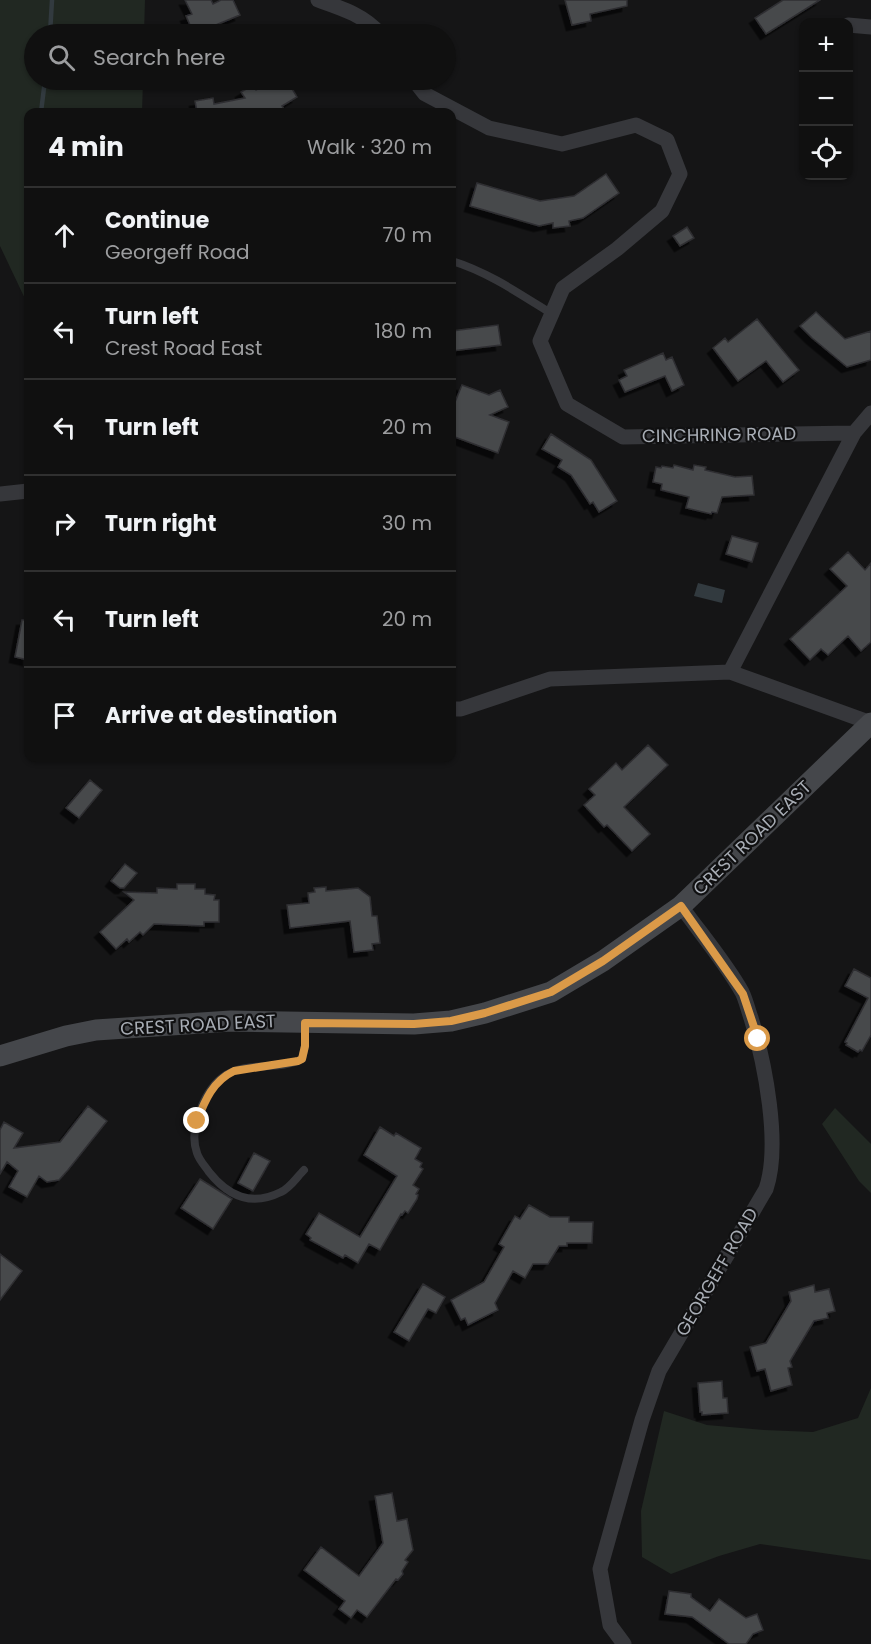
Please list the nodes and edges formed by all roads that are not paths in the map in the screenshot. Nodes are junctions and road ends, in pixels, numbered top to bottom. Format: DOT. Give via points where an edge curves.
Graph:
graph roads {
  1 [pos="318,0"];
  2 [pos="371,24"];
  3 [pos="853,25"];
  4 [pos="871,27"];
  5 [pos="422,90"];
  6 [pos="451,108"];
  7 [pos="456,110"];
  8 [pos="456,262"];
  9 [pos="552,314"];
  10 [pos="871,413"];
  11 [pos="854,433"];
  12 [pos="24,491"];
  13 [pos="0,494"];
  14 [pos="730,672"];
  15 [pos="456,709"];
  16 [pos="871,723"];
  17 [pos="681,906"];
  18 [pos="305,1023"];
  19 [pos="0,1056"];
  20 [pos="304,1170"];
  21 [pos="624,1644"];
  1 -- 2 [label="street"];
  3 -- 4 [label="street"];
  5 -- 6 [label="street, CINCHRING ROAD"];
  7 -- 9 [label="street, CINCHRING ROAD" via="489,128 562,144 636,125 667,140 680,174 662,211 563,288"];
  8 -- 9 [label="lane"];
  9 -- 11 [label="street, CINCHRING ROAD" via="540,341 567,404 623,436"];
  10 -- 11 [label="street"];
  11 -- 14 [label="street"];
  12 -- 13 [label="street"];
  14 -- 15 [label="street" via="550,679"];
  14 -- 16 [label="street"];
  16 -- 17 [label="street, CREST ROAD EAST"];
  17 -- 18 [label="street, CREST ROAD EAST" via="551,992 485,1013 414,1024"];
  17 -- 21 [label="street, GEORGEFF ROAD" via="743,994 758,1039 772,1137 770,1177 659,1371 642,1420 600,1569 610,1624"];
  18 -- 19 [label="street, CREST ROAD EAST" via="231,1021 96,1030"];
  18 -- 20 [label="lane" via="302,1059 234,1071 219,1080 202,1108 195,1142 196,1153 219,1185 242,1198 280,1193"];
}
